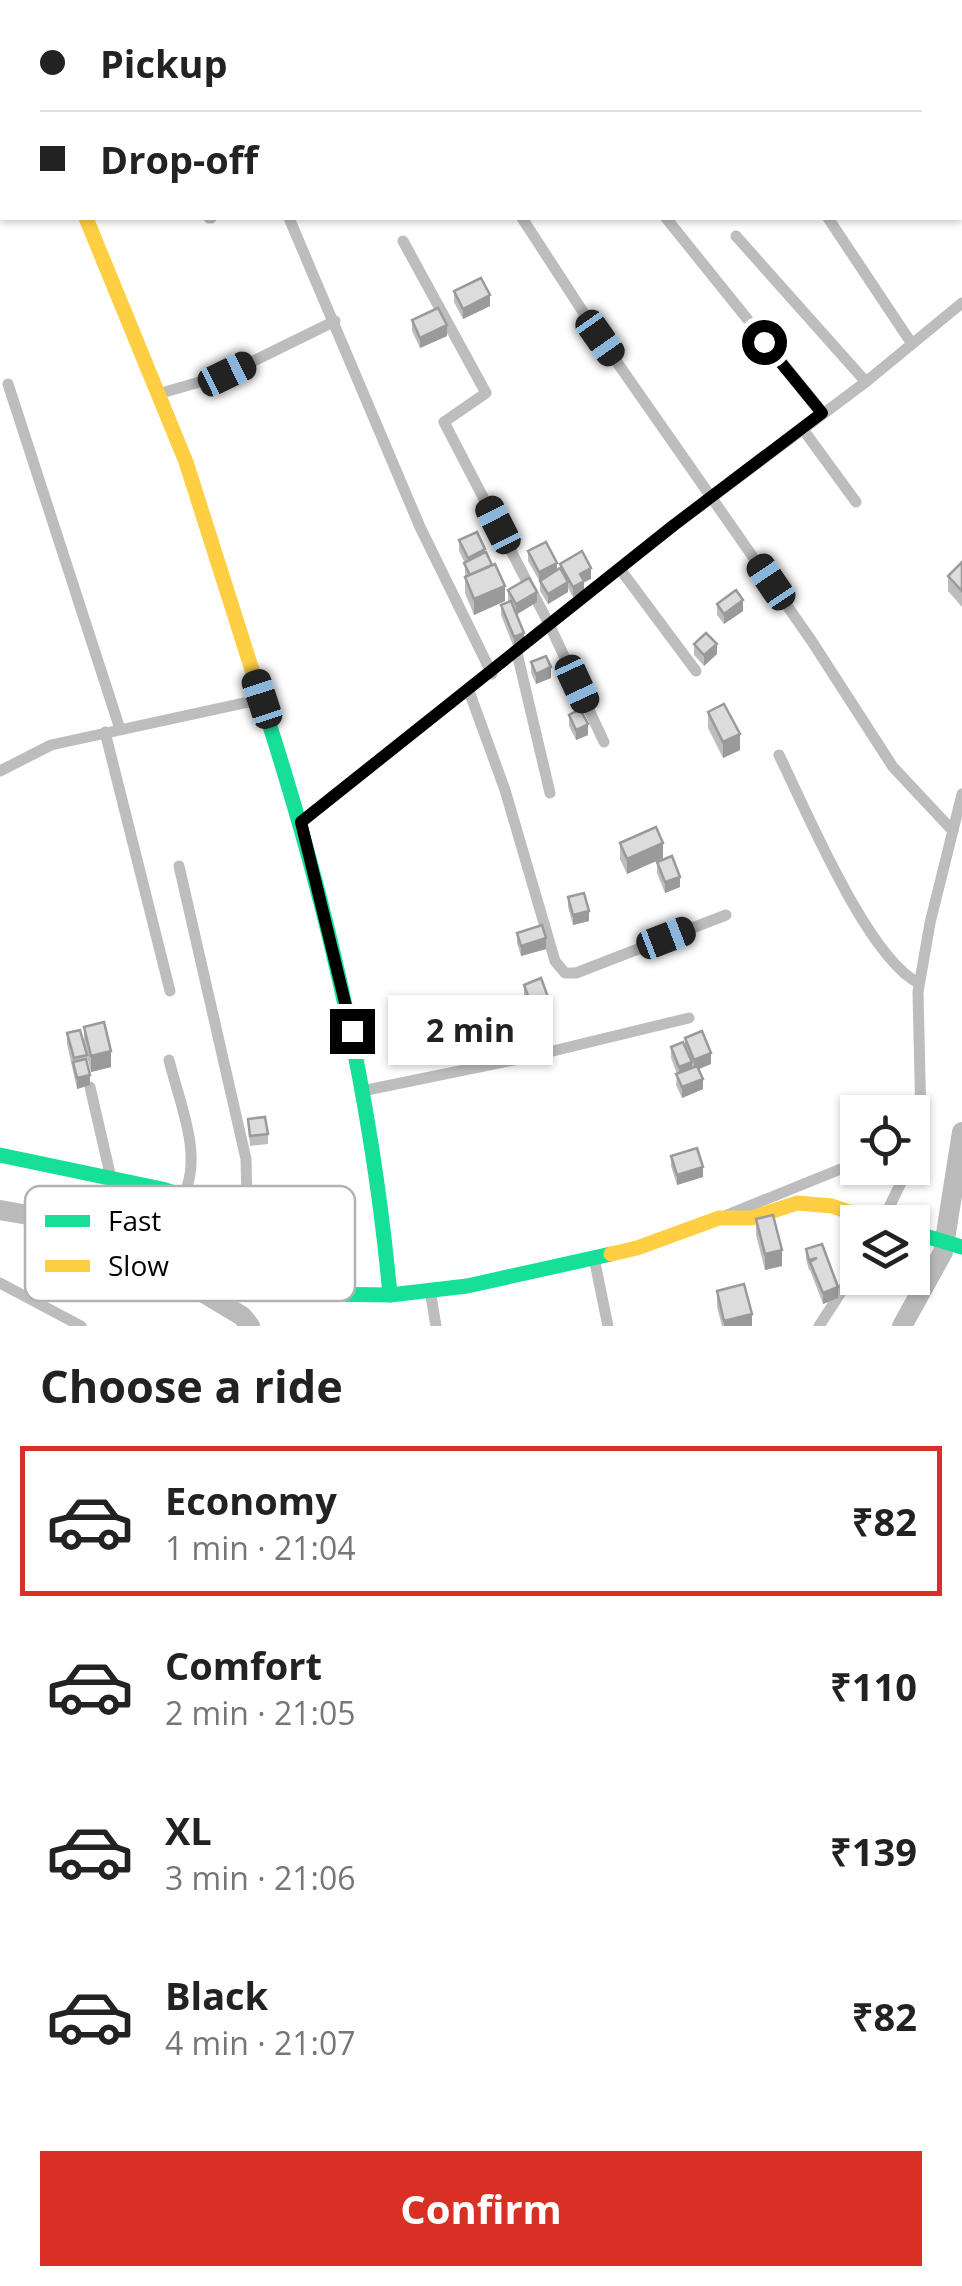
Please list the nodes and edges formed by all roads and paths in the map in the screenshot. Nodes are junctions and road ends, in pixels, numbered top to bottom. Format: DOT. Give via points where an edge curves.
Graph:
graph roads {
  1 [pos="87,220"];
  2 [pos="290,220"];
  3 [pos="523,220"];
  4 [pos="668,220"];
  5 [pos="829,220"];
  6 [pos="736,236"];
  7 [pos="403,241"];
  8 [pos="962,303"];
  9 [pos="335,322"];
  10 [pos="912,344"];
  11 [pos="866,382"];
  12 [pos="8,384"];
  13 [pos="158,394"];
  14 [pos="822,413"];
  15 [pos="802,428"];
  16 [pos="712,496"];
  17 [pos="856,502"];
  18 [pos="620,569"];
  19 [pos="550,626"];
  20 [pos="517,653"];
  21 [pos="696,671"];
  22 [pos="492,674"];
  23 [pos="470,691"];
  24 [pos="262,699"];
  25 [pos="120,729"];
  26 [pos="105,732"];
  27 [pos="604,742"];
  28 [pos="778,755"];
  29 [pos="0,771"];
  30 [pos="550,793"];
  31 [pos="962,794"];
  32 [pos="301,822"];
  33 [pos="953,831"];
  34 [pos="179,866"];
  35 [pos="726,916"];
  36 [pos="919,983"];
  37 [pos="170,991"];
  38 [pos="689,1018"];
  39 [pos="169,1060"];
  40 [pos="90,1086"];
  41 [pos="362,1091"];
  42 [pos="921,1095"];
  43 [pos="0,1155"];
  44 [pos="840,1169"];
  45 [pos="110,1178"];
  46 [pos="142,1186"];
  47 [pos="189,1186"];
  48 [pos="247,1186"];
  49 [pos="840,1209"];
  50 [pos="719,1218"];
  51 [pos="930,1237"];
  52 [pos="962,1247"];
  53 [pos="594,1258"];
  54 [pos="0,1282"];
  55 [pos="430,1290"];
  56 [pos="840,1294"];
  57 [pos="355,1295"];
  58 [pos="390,1295"];
  59 [pos="25,1296"];
  60 [pos="35,1301"];
  61 [pos="80,1326"];
  62 [pos="436,1326"];
  63 [pos="608,1326"];
  64 [pos="819,1326"];
  1 -- 13 [label="street"];
  2 -- 9 [label="street"];
  3 -- 16 [label="street"];
  4 -- 14 [label="street"];
  5 -- 10 [label="street"];
  6 -- 11 [label="street"];
  7 -- 19 [label="street" via="486,393 444,422"];
  8 -- 10 [label="street"];
  9 -- 13 [label="street" via="227,374"];
  9 -- 22 [label="street" via="420,526"];
  10 -- 11 [label="street"];
  11 -- 14 [label="street"];
  12 -- 25 [label="street"];
  13 -- 24 [label="street"];
  14 -- 15 [label="street"];
  15 -- 16 [label="street"];
  15 -- 17 [label="street"];
  16 -- 18 [label="street"];
  16 -- 33 [label="street" via="893,767"];
  18 -- 19 [label="street"];
  18 -- 21 [label="street"];
  19 -- 20 [label="street"];
  19 -- 27 [label="street"];
  20 -- 22 [label="street"];
  20 -- 30 [label="street"];
  22 -- 23 [label="street"];
  23 -- 32 [label="street"];
  23 -- 35 [label="street" via="555,961 565,973"];
  24 -- 25 [label="street"];
  24 -- 32 [label="street"];
  25 -- 26 [label="street"];
  26 -- 29 [label="street" via="51,745"];
  26 -- 37 [label="street"];
  28 -- 36 [label="street" via="880,947 904,976"];
  31 -- 33 [label="street"];
  32 -- 41 [label="street"];
  33 -- 36 [label="street"];
  34 -- 48 [label="street"];
  36 -- 42 [label="street"];
  38 -- 41 [label="street"];
  39 -- 47 [label="street" via="193,1160"];
  40 -- 45 [label="street"];
  41 -- 58 [label="street"];
  43 -- 45 [label="street"];
  44 -- 50 [label="street"];
  45 -- 46 [label="street"];
  49 -- 50 [label="street" via="797,1203 752,1218"];
  50 -- 53 [label="street"];
  51 -- 52 [label="street"];
  53 -- 55 [label="street"];
  53 -- 63 [label="street"];
  54 -- 59 [label="street"];
  55 -- 58 [label="street"];
  55 -- 62 [label="street"];
  56 -- 64 [label="street"];
  57 -- 58 [label="street"];
  60 -- 61 [label="street"];
}
